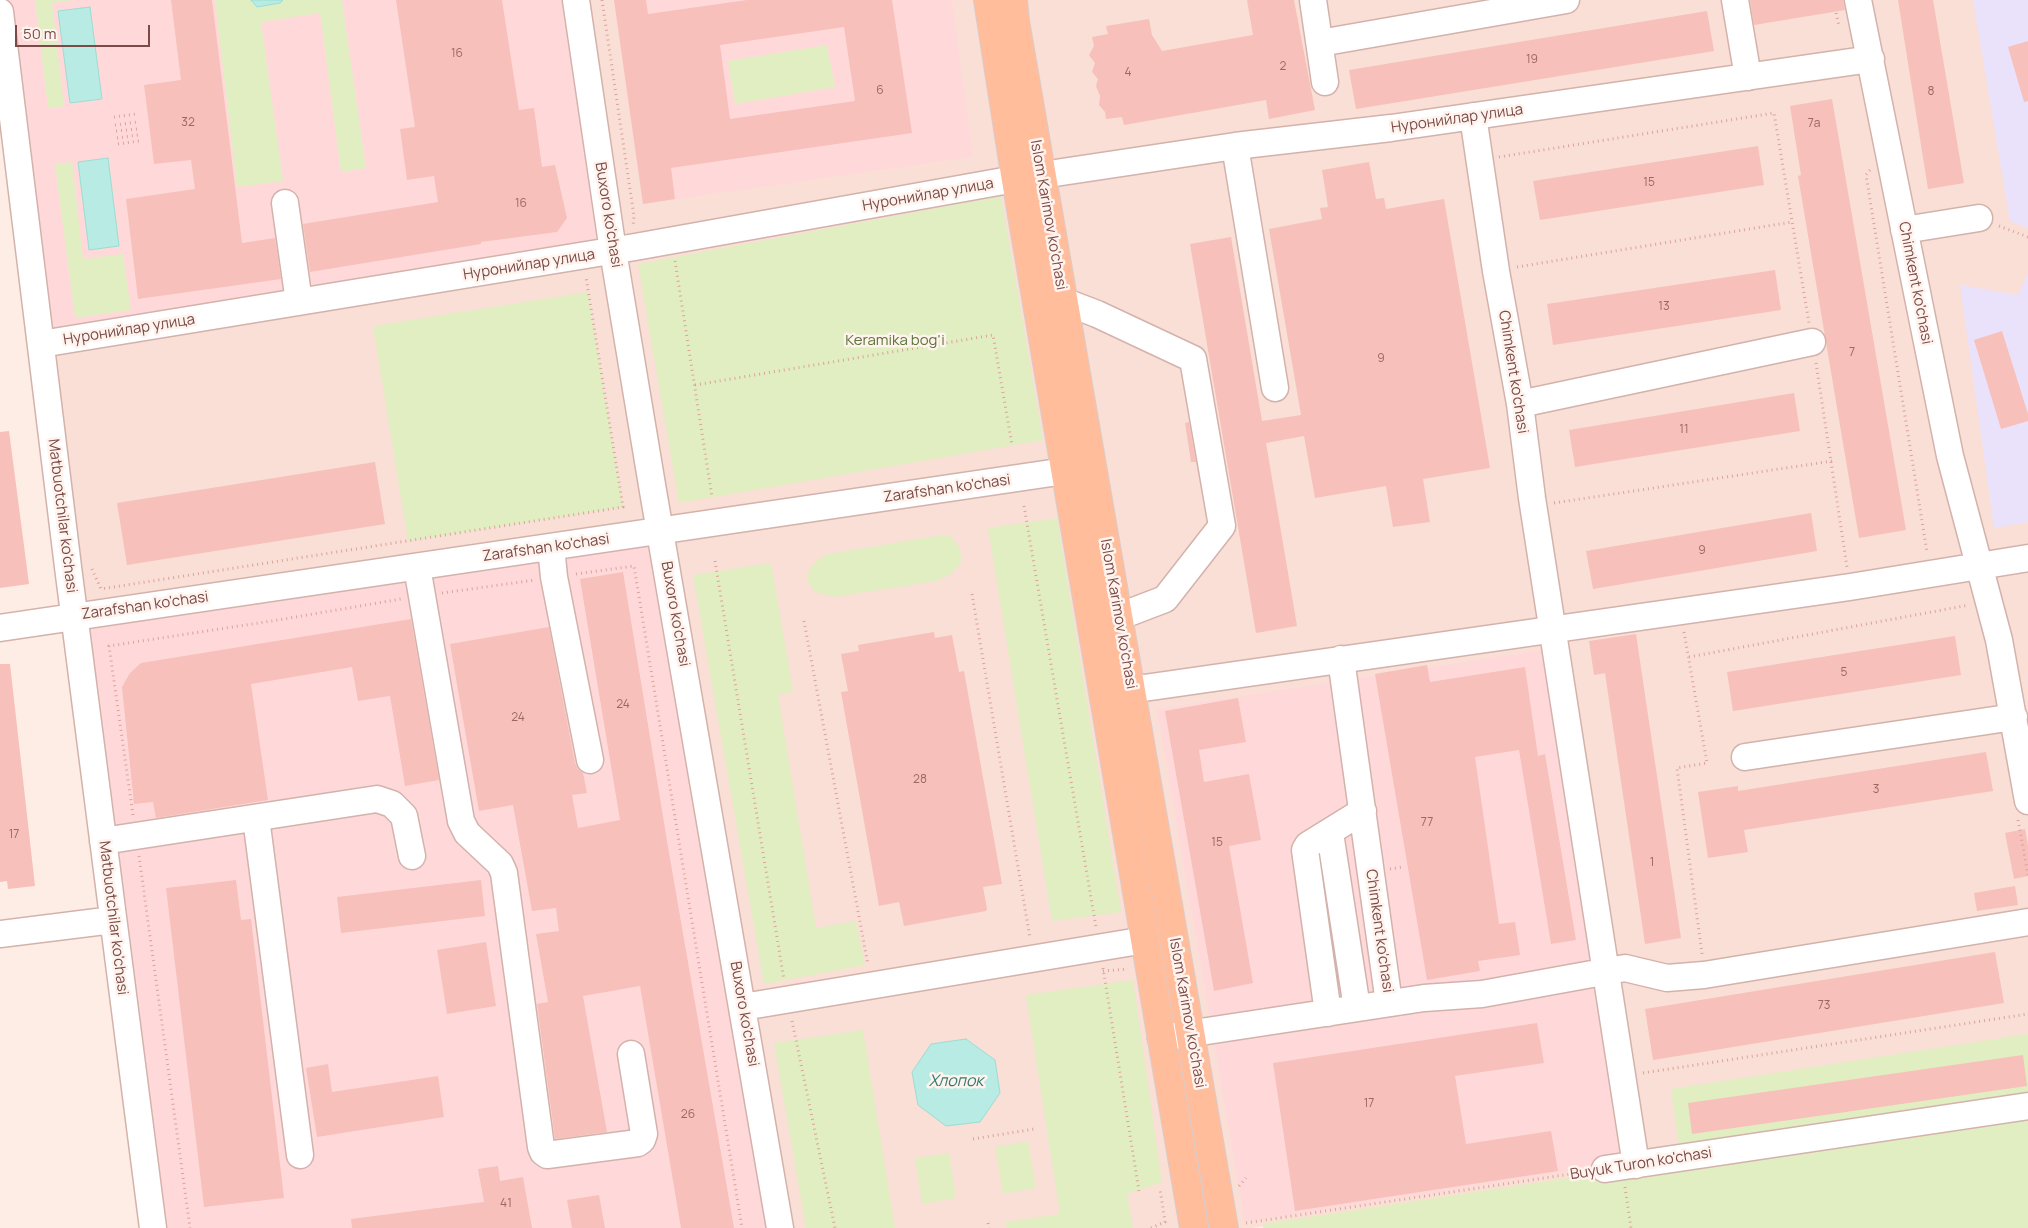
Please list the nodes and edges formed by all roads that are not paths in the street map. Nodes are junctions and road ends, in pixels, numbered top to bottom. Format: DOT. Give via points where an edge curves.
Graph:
graph roads {
  1 [pos="576,0"];
  2 [pos="988,0"];
  3 [pos="1312,0"];
  4 [pos="1566,0"];
  5 [pos="1735,0"];
  6 [pos="1858,0"];
  7 [pos="1016,7"];
  8 [pos="0,12"];
  9 [pos="1320,43"];
  10 [pos="1871,59"];
  11 [pos="1748,76"];
  12 [pos="1325,82"];
  13 [pos="1473,116"];
  14 [pos="1235,146"];
  15 [pos="1042,175"];
  16 [pos="1015,179"];
  17 [pos="285,203"];
  18 [pos="1979,218"];
  19 [pos="1904,230"];
  20 [pos="614,251"];
  21 [pos="1063,301"];
  22 [pos="299,302"];
  23 [pos="1812,342"];
  24 [pos="41,344"];
  25 [pos="1275,388"];
  26 [pos="1520,404"];
  27 [pos="1092,467"];
  28 [pos="1065,471"];
  29 [pos="661,532"];
  30 [pos="551,547"];
  31 [pos="2028,558"];
  32 [pos="1979,565"];
  33 [pos="417,567"];
  34 [pos="1118,617"];
  35 [pos="62,619"];
  36 [pos="0,628"];
  37 [pos="1553,628"];
  38 [pos="1341,659"];
  39 [pos="1131,690"];
  40 [pos="1103,694"];
  41 [pos="2014,718"];
  42 [pos="1745,757"];
  43 [pos="590,760"];
  44 [pos="2028,801"];
  45 [pos="1363,811"];
  46 [pos="256,818"];
  47 [pos="1330,833"];
  48 [pos="103,841"];
  49 [pos="412,856"];
  50 [pos="113,920"];
  51 [pos="2028,922"];
  52 [pos="0,934"];
  53 [pos="1145,940"];
  54 [pos="1616,970"];
  55 [pos="1389,1003"];
  56 [pos="743,1007"];
  57 [pos="1357,1008"];
  58 [pos="1328,1012"];
  59 [pos="1190,1033"];
  60 [pos="1161,1038"];
  61 [pos="631,1054"];
  62 [pos="2028,1091"];
  63 [pos="2028,1106"];
  64 [pos="1697,1142"];
  65 [pos="300,1155"];
  66 [pos="1621,1167"];
  67 [pos="1235,1226"];
  68 [pos="153,1228"];
  69 [pos="780,1228"];
  70 [pos="1194,1228"];
  1 -- 20 [label="street, Buxoro ko'chasi"];
  2 -- 16 [label="main road, Islom Karimov ko'chasi"];
  3 -- 9 [label="street"];
  4 -- 9 [label="street"];
  5 -- 11 [label="street"];
  6 -- 10 [label="street, Chimkent ko'chasi"];
  7 -- 15 [label="main road, Islom Karimov ko'chasi"];
  8 -- 24 [label="street, Matbuotchilar ko'chasi"];
  9 -- 12 [label="street"];
  10 -- 11 [label="street, Нуронийлар улица"];
  10 -- 19 [label="street, Chimkent ko'chasi"];
  11 -- 13 [label="street, Нуронийлар улица"];
  13 -- 14 [label="street, Нуронийлар улица" via="1336,136"];
  13 -- 26 [label="street, Chimkent ko'chasi"];
  14 -- 15 [label="street, Нуронийлар улица"];
  14 -- 25 [label="street"];
  15 -- 21 [label="main road, Islom Karimov ko'chasi"];
  16 -- 20 [label="street, Нуронийлар улица"];
  16 -- 28 [label="main road, Islom Karimov ko'chasi"];
  17 -- 22 [label="street"];
  18 -- 19 [label="street"];
  19 -- 32 [label="street, Chimkent ko'chasi" via="1950,456"];
  20 -- 22 [label="street, Нуронийлар улица"];
  20 -- 29 [label="street, Buxoro ko'chasi"];
  21 -- 27 [label="main road, Islom Karimov ko'chasi"];
  21 -- 34 [label="street" via="1194,359 1222,526 1165,599"];
  22 -- 24 [label="street, Нуронийлар улица"];
  23 -- 26 [label="street"];
  24 -- 35 [label="street, Matbuotchilar ko'chasi"];
  26 -- 37 [label="street, Chimkent ko'chasi"];
  27 -- 28 [label="main road, Zarafshan ko'chasi"];
  27 -- 34 [label="main road, Islom Karimov ko'chasi"];
  28 -- 29 [label="street, Zarafshan ko'chasi"];
  28 -- 40 [label="main road, Islom Karimov ko'chasi"];
  29 -- 30 [label="street, Zarafshan ko'chasi"];
  29 -- 56 [label="street, Buxoro ko'chasi"];
  30 -- 33 [label="street, Zarafshan ko'chasi"];
  30 -- 43 [label="street"];
  31 -- 32 [label="street"];
  32 -- 37 [label="street" via="1850,587"];
  32 -- 41 [label="street, Chimkent ko'chasi" via="1999,640"];
  33 -- 35 [label="street, Zarafshan ko'chasi"];
  33 -- 61 [label="street" via="461,821 467,833 500,864 504,873 543,1152 547,1155 642,1140 644,1134"];
  34 -- 39 [label="main road, Islom Karimov ko'chasi"];
  35 -- 36 [label="street, Zarafshan ko'chasi"];
  35 -- 48 [label="street, Matbuotchilar ko'chasi"];
  37 -- 38 [label="street"];
  37 -- 54 [label="street, Chimkent ko'chasi"];
  38 -- 39 [label="street"];
  38 -- 45 [label="street, Chimkent ko'chasi"];
  39 -- 40 [label="street"];
  39 -- 59 [label="main road, Islom Karimov ko'chasi"];
  40 -- 53 [label="main road, Islom Karimov ko'chasi"];
  41 -- 42 [label="street"];
  41 -- 44 [label="street, Chimkent ko'chasi"];
  45 -- 47 [label="street"];
  45 -- 55 [label="street, Chimkent ko'chasi"];
  46 -- 48 [label="street"];
  46 -- 49 [label="street" via="376,799 392,804 404,816"];
  46 -- 65 [label="street"];
  47 -- 57 [label="street"];
  47 -- 58 [label="street" via="1305,850"];
  48 -- 50 [label="street, Matbuotchilar ko'chasi"];
  50 -- 52 [label="street"];
  50 -- 68 [label="street, Matbuotchilar ko'chasi"];
  51 -- 54 [label="street" via="1704,974 1667,978"];
  53 -- 56 [label="street" via="1101,959 1034,958"];
  53 -- 60 [label="main road, Islom Karimov ko'chasi"];
  54 -- 55 [label="street" via="1482,994"];
  54 -- 66 [label="street, Chimkent ko'chasi" via="1623,1076"];
  55 -- 57 [label="street, Chimkent ko'chasi"];
  56 -- 69 [label="street, Buxoro ko'chasi"];
  57 -- 58 [label="street, Chimkent ko'chasi"];
  58 -- 59 [label="street, Chimkent ko'chasi"];
  59 -- 60 [label="street, Chimkent ko'chasi"];
  59 -- 67 [label="main road, Islom Karimov ko'chasi"];
  60 -- 70 [label="main road, Islom Karimov ko'chasi"];
  62 -- 64 [label="street"];
  63 -- 66 [label="street, Buyuk Turon ko'chasi"];
}
